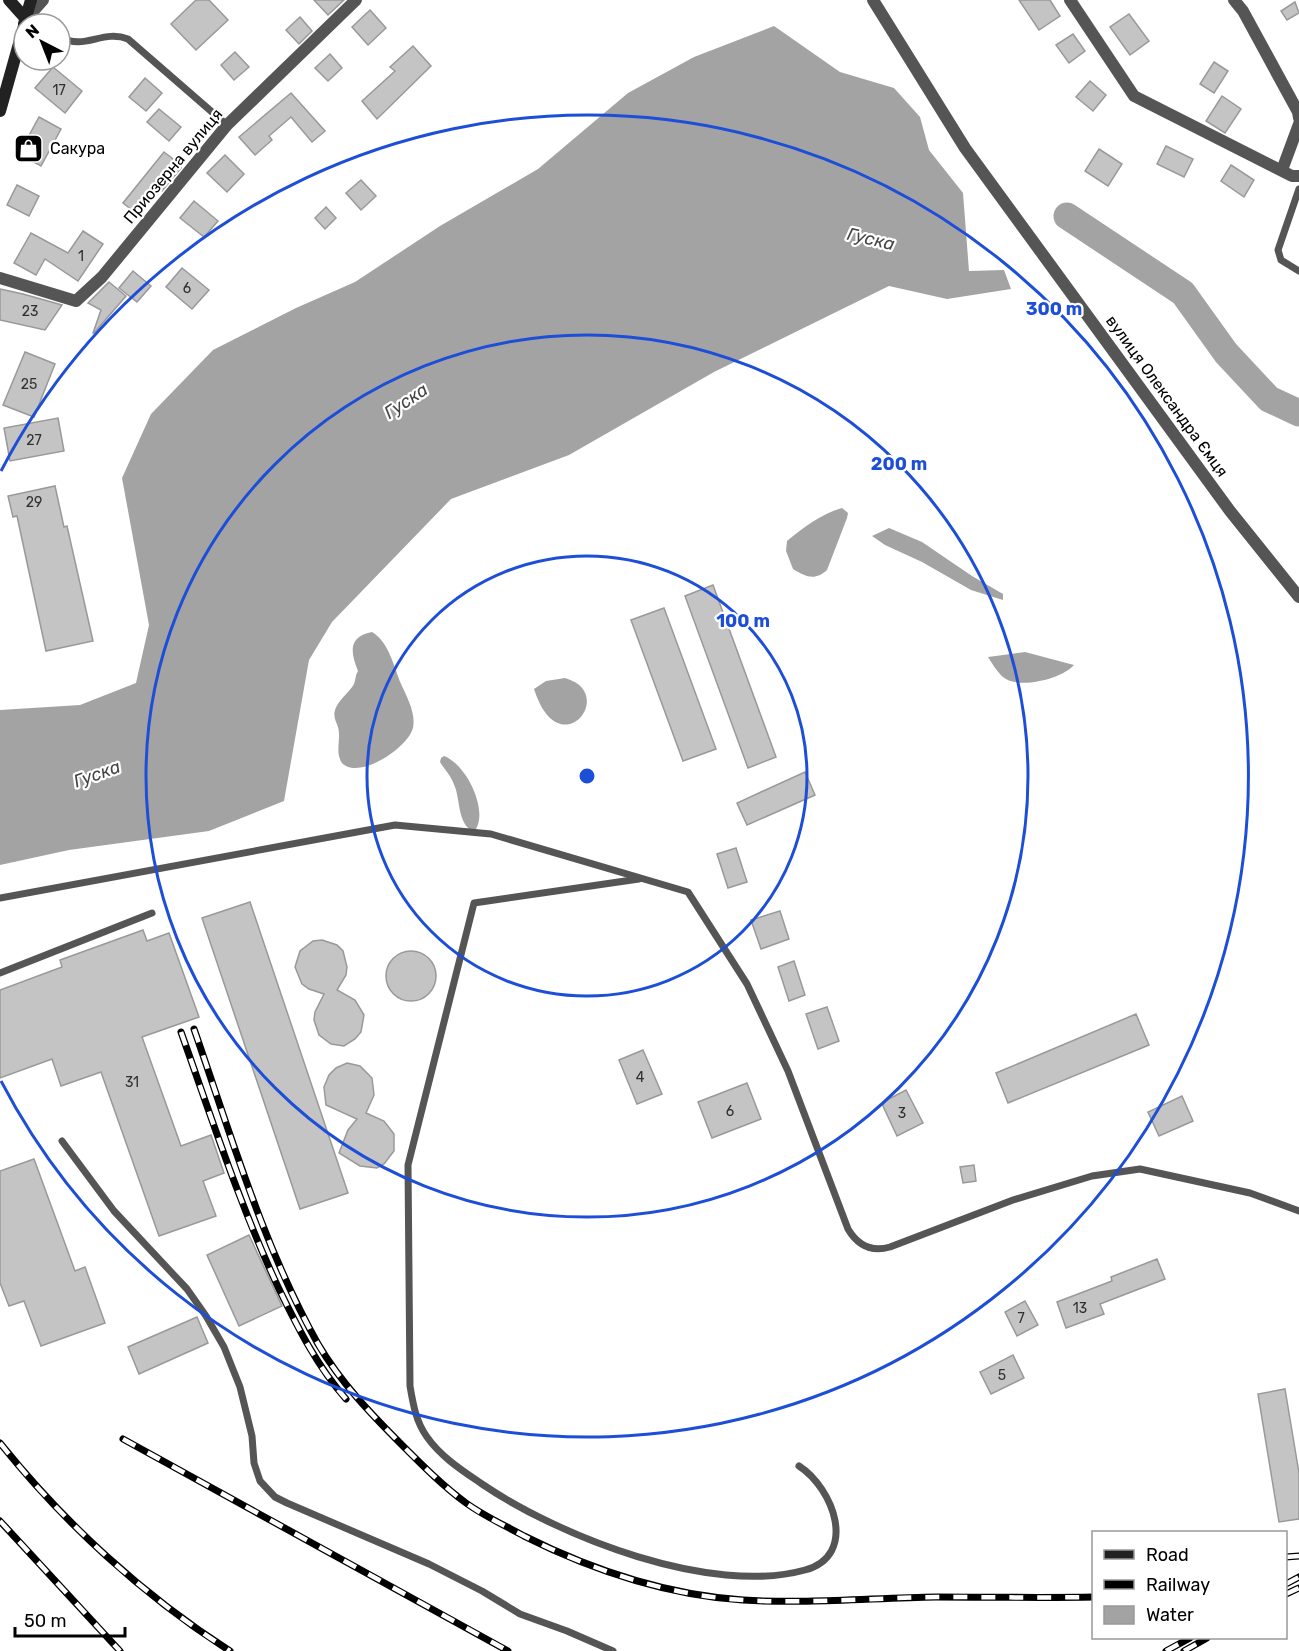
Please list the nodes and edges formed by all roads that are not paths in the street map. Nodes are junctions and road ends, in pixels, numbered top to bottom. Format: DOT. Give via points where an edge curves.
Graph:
graph roads {
  1 [pos="9,0"];
  2 [pos="356,0"];
  3 [pos="873,0"];
  4 [pos="1070,0"];
  5 [pos="1234,0"];
  6 [pos="18,12"];
  7 [pos="72,44"];
  8 [pos="12,72"];
  9 [pos="0,111"];
  10 [pos="1299,118"];
  11 [pos="1299,124"];
  12 [pos="227,125"];
  13 [pos="1282,171"];
  14 [pos="1299,176"];
  15 [pos="1299,189"];
  16 [pos="1299,271"];
  17 [pos="0,278"];
  18 [pos="1299,597"];
  19 [pos="642,878"];
  20 [pos="0,898"];
  21 [pos="152,914"];
  22 [pos="0,973"];
  23 [pos="62,1141"];
  24 [pos="1299,1211"];
  25 [pos="800,1466"];
  26 [pos="613,1651"];
  1 -- 6 [label="main road"];
  2 -- 12 [label="street, Приозерна вулиця"];
  3 -- 18 [label="street, вулиця Олександра Ємця" via="965,148 1230,511"];
  4 -- 13 [label="street" via="1134,96"];
  5 -- 10 [label="street"];
  7 -- 12 [label="lane" via="117,35 128,39"];
  8 -- 9 [label="main road"];
  11 -- 13 [label="street"];
  12 -- 17 [label="street, Приозерна вулиця" via="102,277 76,301"];
  13 -- 14 [label="street"];
  15 -- 16 [label="lane" via="1278,250 1281,260"];
  19 -- 20 [label="lane" via="491,834 395,825"];
  19 -- 24 [label="lane" via="688,892 747,984 788,1071 849,1229 863,1245 876,1249 890,1247 1013,1200 1092,1176 1140,1169 1250,1193"];
  19 -- 25 [label="lane" via="474,903 408,1165 410,1386 415,1411 419,1424 441,1453 492,1491 533,1514 619,1551 711,1572 778,1575 823,1561 832,1548 835,1516 821,1485"];
  21 -- 22 [label="lane"];
  23 -- 26 [label="lane" via="114,1210 207,1316 240,1387 256,1472 266,1489 287,1503 449,1573 520,1614"];
}
